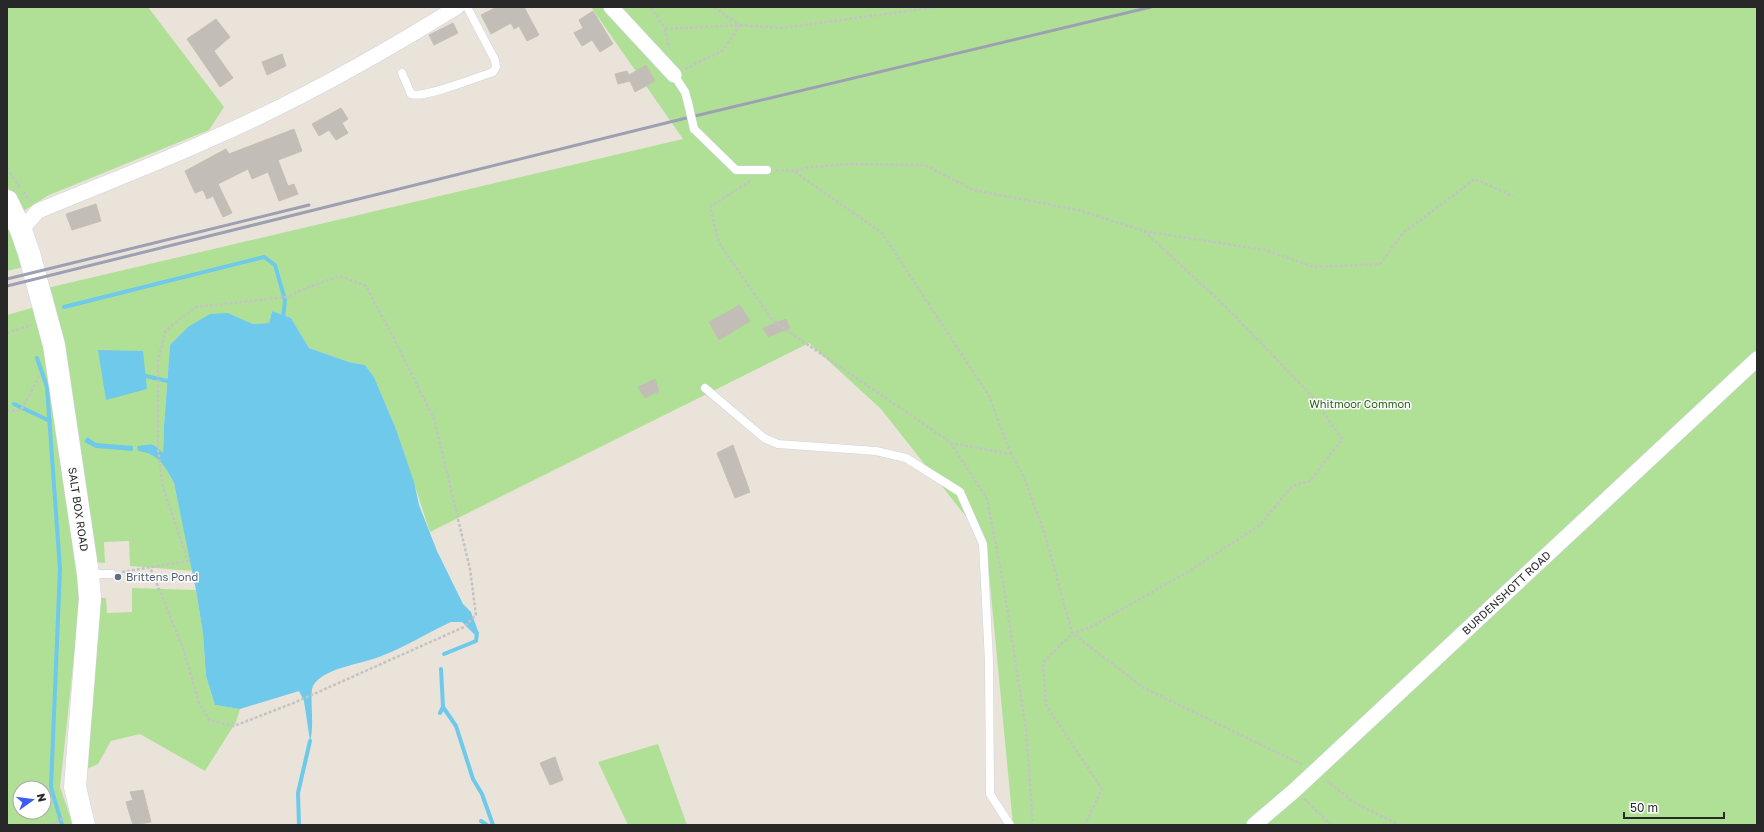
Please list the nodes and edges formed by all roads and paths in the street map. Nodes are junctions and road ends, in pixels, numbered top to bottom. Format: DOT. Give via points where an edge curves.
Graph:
graph roads {
  1 [pos="457,7"];
  2 [pos="467,7"];
  3 [pos="611,7"];
  4 [pos="651,7"];
  5 [pos="714,7"];
  6 [pos="937,7"];
  7 [pos="930,8"];
  8 [pos="740,25"];
  9 [pos="665,29"];
  10 [pos="402,73"];
  11 [pos="674,75"];
  12 [pos="767,170"];
  13 [pos="794,171"];
  14 [pos="1513,196"];
  15 [pos="7,201"];
  16 [pos="21,230"];
  17 [pos="1144,231"];
  18 [pos="47,319"];
  19 [pos="7,333"];
  20 [pos="1757,359"];
  21 [pos="40,375"];
  22 [pos="705,388"];
  23 [pos="7,411"];
  24 [pos="950,442"];
  25 [pos="1010,454"];
  26 [pos="150,567"];
  27 [pos="88,574"];
  28 [pos="112,574"];
  29 [pos="1072,633"];
  30 [pos="1314,771"];
  31 [pos="1295,790"];
  32 [pos="77,819"];
  33 [pos="52,825"];
  34 [pos="1010,825"];
  35 [pos="1033,825"];
  36 [pos="1086,825"];
  37 [pos="1254,825"];
  38 [pos="1331,825"];
  39 [pos="1399,825"];
  1 -- 16 [label="street" via="299,97 212,139 38,211"];
  2 -- 10 [label="lane" via="495,60 493,72 416,96 411,94"];
  3 -- 11 [label="street"];
  4 -- 9 [label="path"];
  5 -- 8 [label="path"];
  6 -- 7 [label="path"];
  7 -- 8 [label="path" via="782,28"];
  8 -- 9 [label="path"];
  8 -- 11 [label="path" via="722,51"];
  9 -- 11 [label="path"];
  11 -- 12 [label="lane, bridge" via="685,92 694,129 736,170"];
  12 -- 13 [label="path"];
  12 -- 24 [label="path" via="710,207 719,243 773,321"];
  13 -- 17 [label="path" via="846,164 925,165 973,190 1078,210"];
  13 -- 25 [label="path" via="882,233 989,396"];
  14 -- 17 [label="path" via="1475,178 1404,232 1380,264 1314,267 1265,250"];
  15 -- 16 [label="street, SALT BOX ROAD"];
  16 -- 18 [label="street, SALT BOX ROAD"];
  17 -- 29 [label="path" via="1227,308 1310,394 1342,439 1310,480 1292,486 1260,525 1189,571 1089,628"];
  18 -- 19 [label="path"];
  18 -- 27 [label="street, SALT BOX ROAD" via="58,360"];
  20 -- 30 [label="street, BURDENSHOTT ROAD"];
  21 -- 23 [label="path" via="21,410"];
  22 -- 34 [label="lane" via="764,438 778,444 876,451 906,458 960,492 983,544 989,661 990,794"];
  24 -- 25 [label="path"];
  24 -- 35 [label="path" via="987,499 1026,729"];
  25 -- 29 [label="path" via="1022,473 1044,531"];
  26 -- 26 [label="path" via="188,561 163,488 158,449 158,360 166,330 196,307 287,297 340,276 366,286 434,419 470,569 476,614 464,627 317,693 234,726 209,720 199,703 183,648"];
  26 -- 28 [label="path"];
  27 -- 28 [label="lane"];
  27 -- 32 [label="street, SALT BOX ROAD" via="90,598 75,787"];
  29 -- 30 [label="path" via="1144,688"];
  29 -- 36 [label="path" via="1043,663 1043,670 1046,705 1102,789"];
  30 -- 31 [label="street, BURDENSHOTT ROAD"];
  30 -- 39 [label="path" via="1353,802"];
  31 -- 37 [label="street, BURDENSHOTT ROAD"];
  31 -- 38 [label="path"];
  32 -- 33 [label="path"];
}
